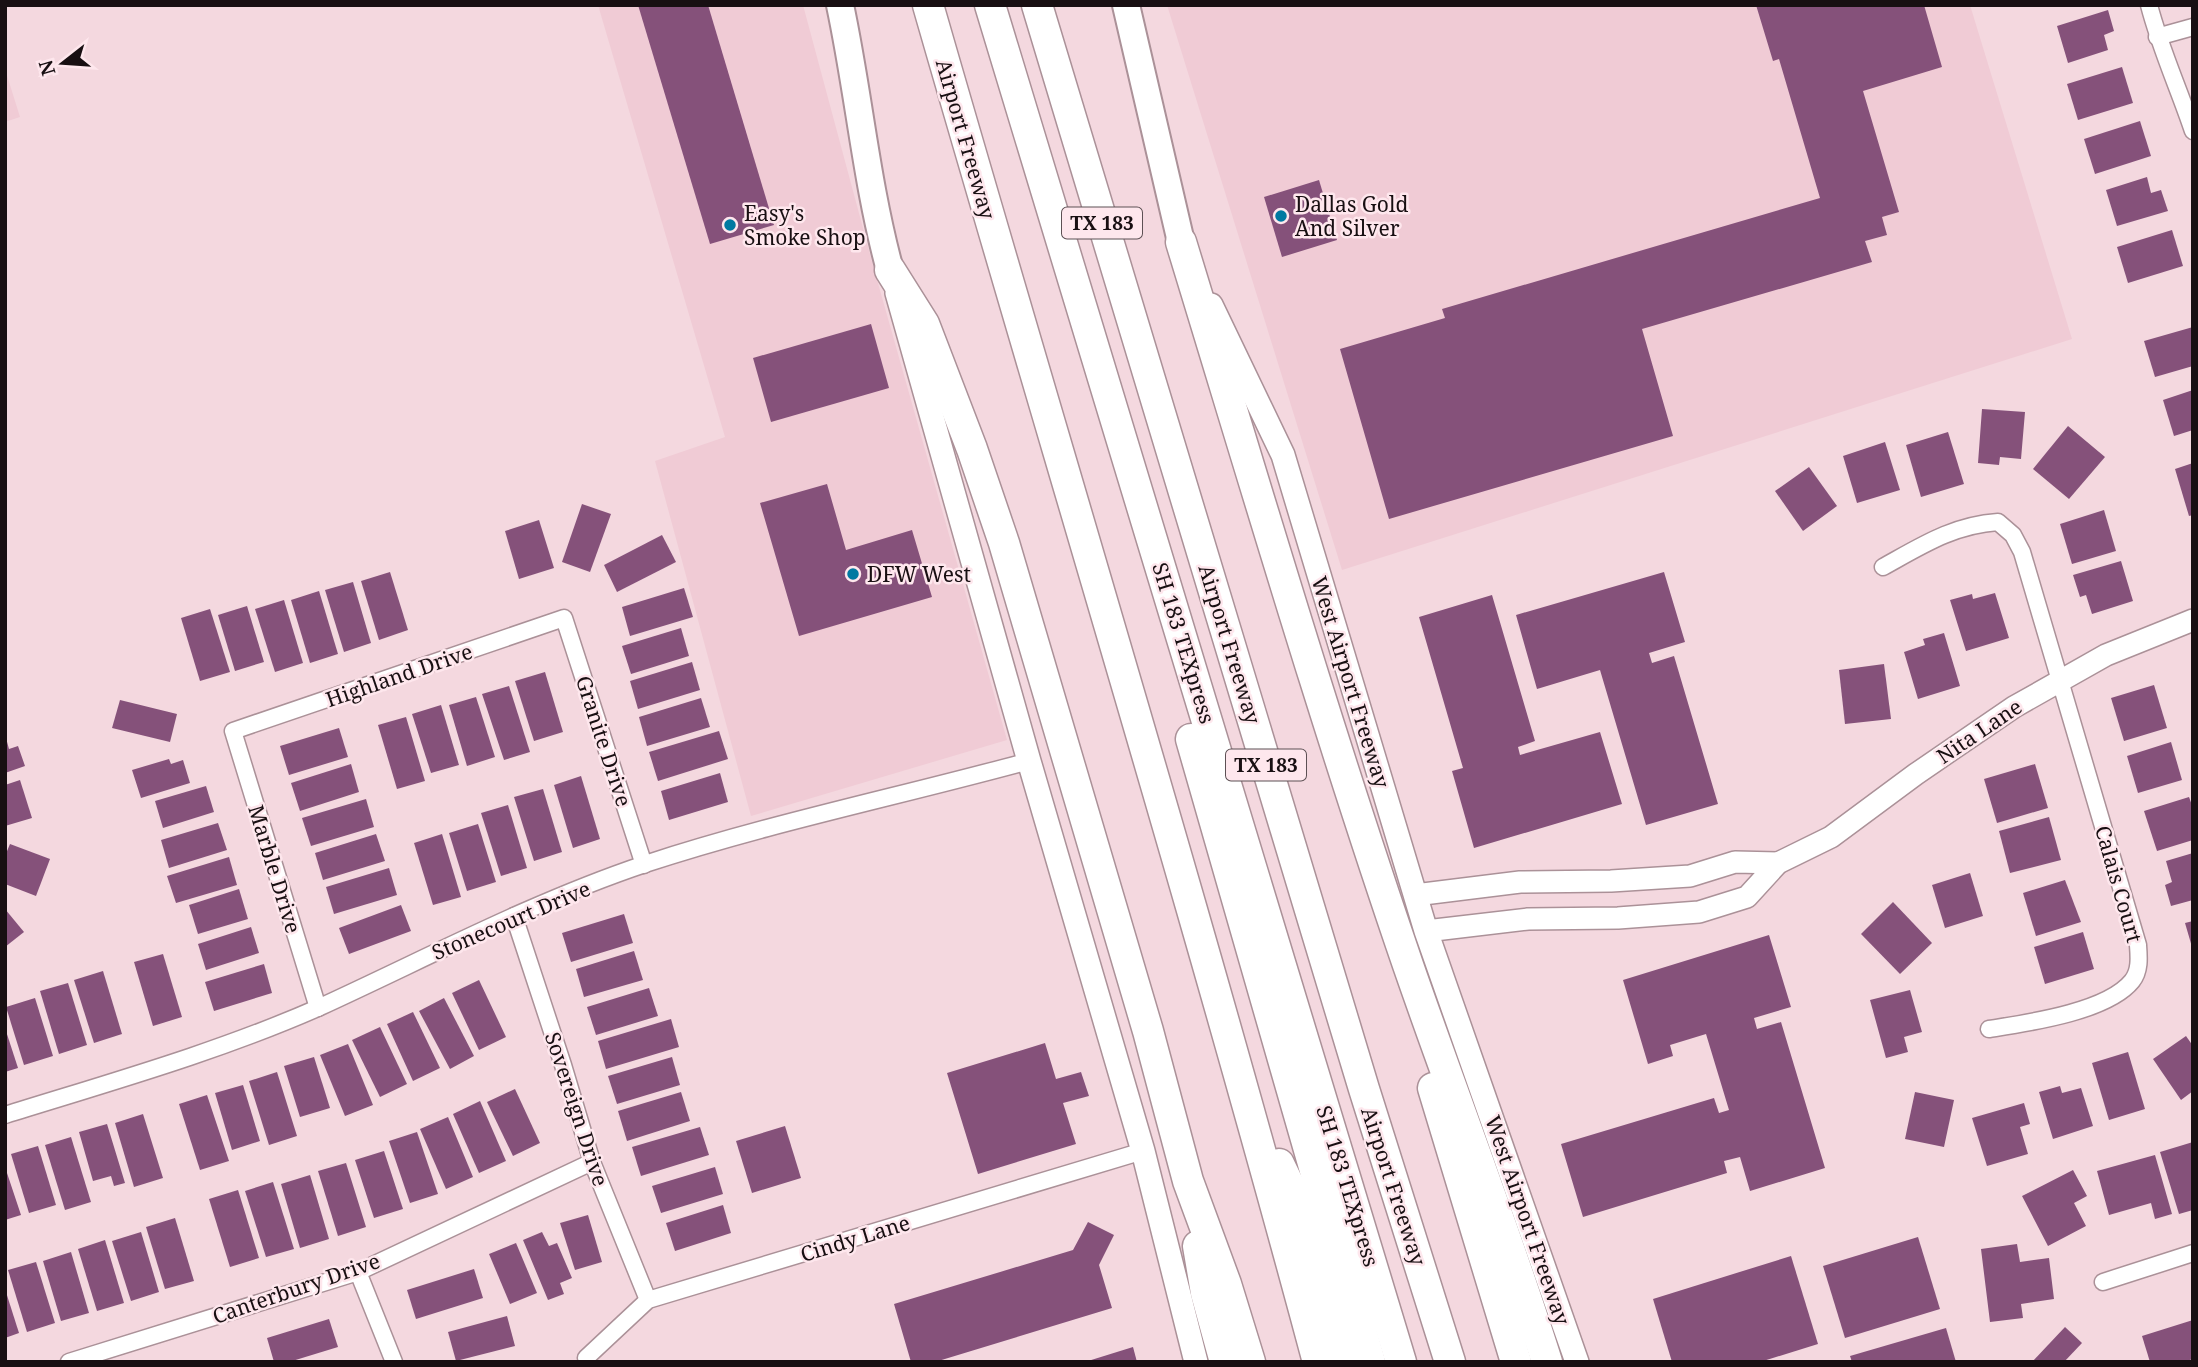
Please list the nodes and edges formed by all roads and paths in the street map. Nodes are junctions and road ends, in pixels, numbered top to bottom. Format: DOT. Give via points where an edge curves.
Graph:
graph roads {
  1 [pos="840,5"];
  2 [pos="928,5"];
  3 [pos="970,5"];
  4 [pos="990,5"];
  5 [pos="1037,5"];
  6 [pos="1126,5"];
  7 [pos="2149,5"];
  8 [pos="2193,27"];
  9 [pos="2157,37"];
  10 [pos="2193,131"];
  11 [pos="1181,242"];
  12 [pos="890,270"];
  13 [pos="1883,567"];
  14 [pos="564,618"];
  15 [pos="2193,620"];
  16 [pos="1303,640"];
  17 [pos="2060,680"];
  18 [pos="233,731"];
  19 [pos="1029,761"];
  20 [pos="1778,863"];
  21 [pos="643,865"];
  22 [pos="1415,895"];
  23 [pos="514,916"];
  24 [pos="1426,931"];
  25 [pos="318,1007"];
  26 [pos="1989,1028"];
  27 [pos="1249,1104"];
  28 [pos="5,1115"];
  29 [pos="1143,1151"];
  30 [pos="592,1162"];
  31 [pos="1188,1181"];
  32 [pos="2193,1253"];
  33 [pos="358,1272"];
  34 [pos="2103,1282"];
  35 [pos="648,1300"];
  36 [pos="586,1358"];
  37 [pos="71,1361"];
  38 [pos="394,1362"];
  39 [pos="1196,1362"];
  40 [pos="1225,1362"];
  41 [pos="1250,1362"];
  42 [pos="1318,1362"];
  43 [pos="1346,1362"];
  44 [pos="1370,1362"];
  45 [pos="1401,1362"];
  46 [pos="1450,1362"];
  47 [pos="1516,1362"];
  48 [pos="1547,1362"];
  49 [pos="1577,1362"];
  1 -- 12 [label="main road" via="875,215"];
  2 -- 27 [label="highway, Airport Freeway"];
  3 -- 44 [label="highway, SH 183 TEXpress" via="1164,646"];
  4 -- 45 [label="highway, SH 183 TEXpress"];
  5 -- 46 [label="highway, Airport Freeway / TX 183"];
  6 -- 11 [label="main road, West Airport Freeway"];
  7 -- 9 [label="street"];
  8 -- 9 [label="street"];
  9 -- 10 [label="street"];
  11 -- 16 [label="highway"];
  11 -- 22 [label="main road, West Airport Freeway" via="1283,455"];
  12 -- 19 [label="main road"];
  12 -- 31 [label="highway" via="924,324 1004,543"];
  13 -- 17 [label="street" via="1930,540 1973,523 1998,522 2022,552"];
  14 -- 18 [label="street, Highland Drive"];
  14 -- 21 [label="street, Granite Drive"];
  15 -- 17 [label="street, Nita Lane" via="2106,655"];
  16 -- 47 [label="highway"];
  16 -- 48 [label="highway" via="1408,964"];
  17 -- 20 [label="street, Nita Lane" via="1916,774 1831,837"];
  17 -- 26 [label="street, Calais Court" via="2140,964 2133,980 2119,993 2091,1007"];
  18 -- 25 [label="street, Marble Drive"];
  19 -- 21 [label="street, Stonecourt Drive" via="778,825"];
  19 -- 29 [label="main road"];
  20 -- 22 [label="street, Nita Lane" via="1735,862 1690,876 1520,882"];
  20 -- 24 [label="street, Nita Lane" via="1747,897 1699,912 1528,919"];
  21 -- 23 [label="street, Stonecourt Drive"];
  22 -- 24 [label="main road, West Airport Freeway"];
  23 -- 25 [label="street, Stonecourt Drive"];
  23 -- 30 [label="street, Sovereign Drive"];
  24 -- 49 [label="main road, West Airport Freeway"];
  25 -- 28 [label="street, Stonecourt Drive" via="207,1052"];
  27 -- 42 [label="highway, Airport Freeway"];
  27 -- 43 [label="highway" via="1306,1220"];
  29 -- 35 [label="street, Cindy Lane"];
  29 -- 39 [label="main road"];
  30 -- 33 [label="street, Canterbury Drive"];
  30 -- 35 [label="street, Sovereign Drive"];
  31 -- 40 [label="highway" via="1206,1293"];
  31 -- 41 [label="highway"];
  32 -- 34 [label="street"];
  33 -- 37 [label="street, Canterbury Drive"];
  33 -- 38 [label="street"];
  35 -- 36 [label="street, Cindy Lane"];
}
